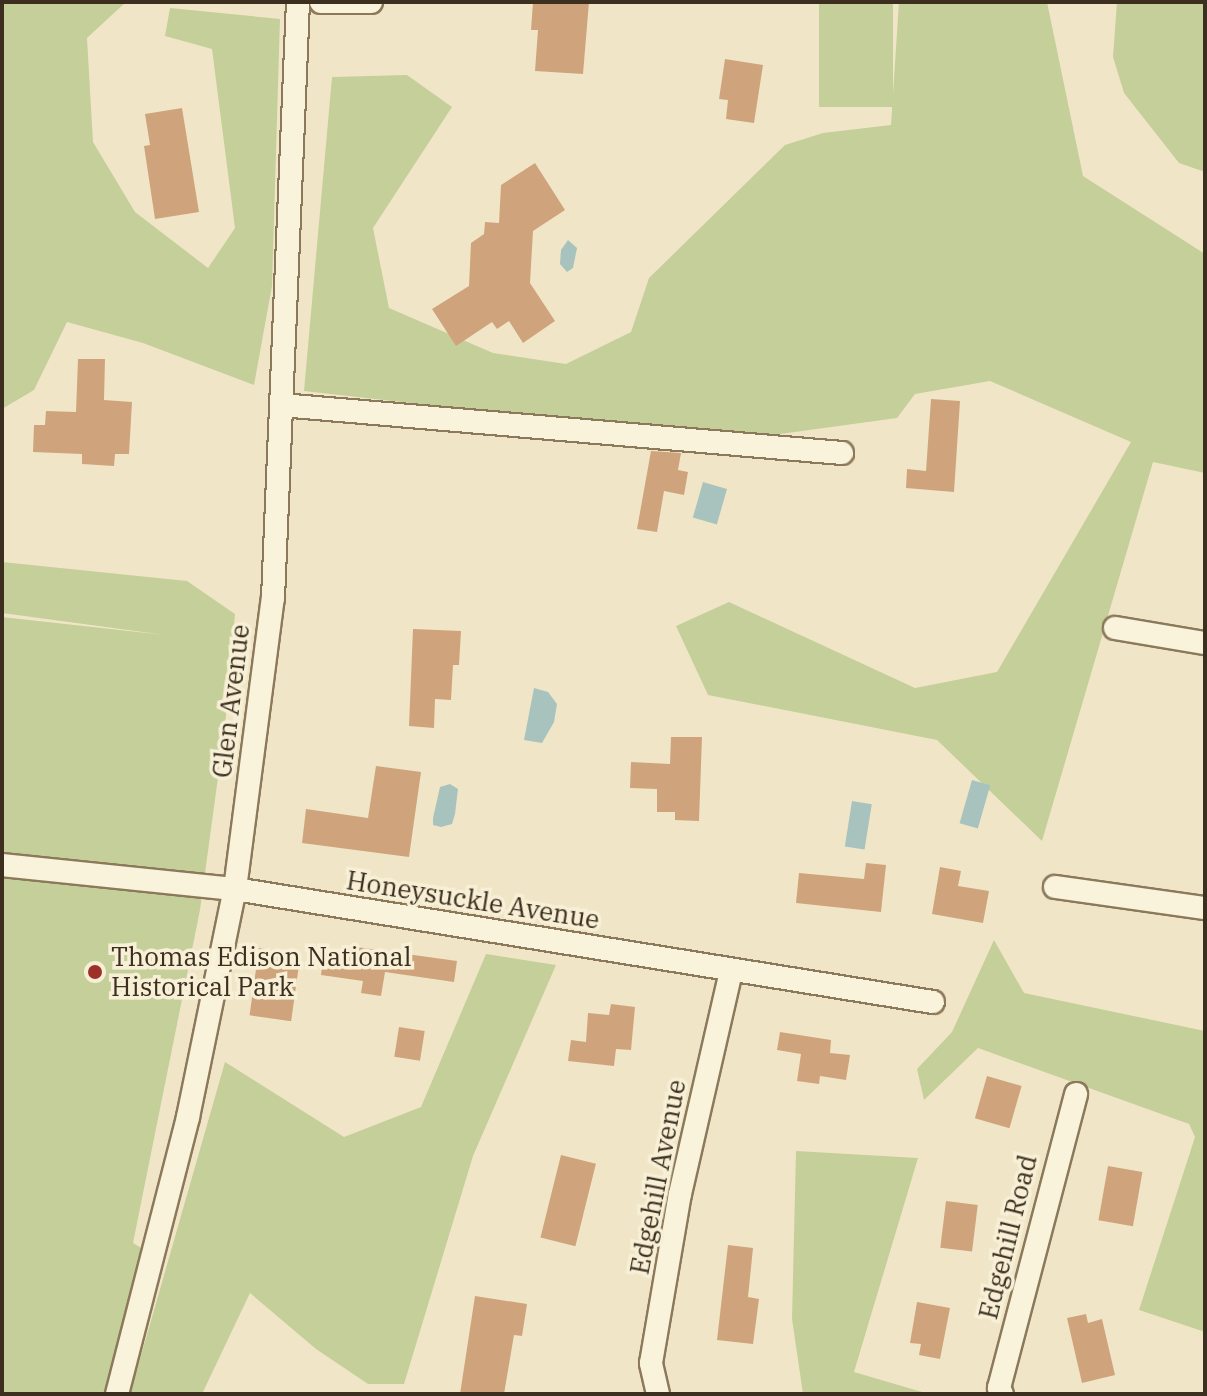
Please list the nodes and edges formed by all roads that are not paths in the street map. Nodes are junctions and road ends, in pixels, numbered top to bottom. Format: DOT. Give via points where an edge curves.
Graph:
graph roads {
  1 [pos="298,2"];
  2 [pos="321,2"];
  3 [pos="371,2"];
  4 [pos="281,405"];
  5 [pos="842,453"];
  6 [pos="1115,628"];
  7 [pos="1205,643"];
  8 [pos="2,865"];
  9 [pos="1055,887"];
  10 [pos="235,889"];
  11 [pos="1205,908"];
  12 [pos="731,971"];
  13 [pos="933,1002"];
  14 [pos="1076,1094"];
  15 [pos="117,1394"];
  16 [pos="658,1394"];
  17 [pos="1002,1394"];
  1 -- 4 [label="street, Glen Avenue"];
  2 -- 3 [label="street"];
  4 -- 5 [label="street"];
  4 -- 10 [label="street, Glen Avenue" via="273,598"];
  6 -- 7 [label="street"];
  8 -- 10 [label="street, Honeysuckle Avenue"];
  9 -- 11 [label="street"];
  10 -- 12 [label="street, Honeysuckle Avenue"];
  10 -- 15 [label="street, Glen Avenue" via="188,1117"];
  12 -- 13 [label="street, Honeysuckle Avenue"];
  12 -- 16 [label="street, Edgehill Avenue" via="680,1194 651,1363"];
  14 -- 17 [label="street, Edgehill Road" via="999,1388"];
}
